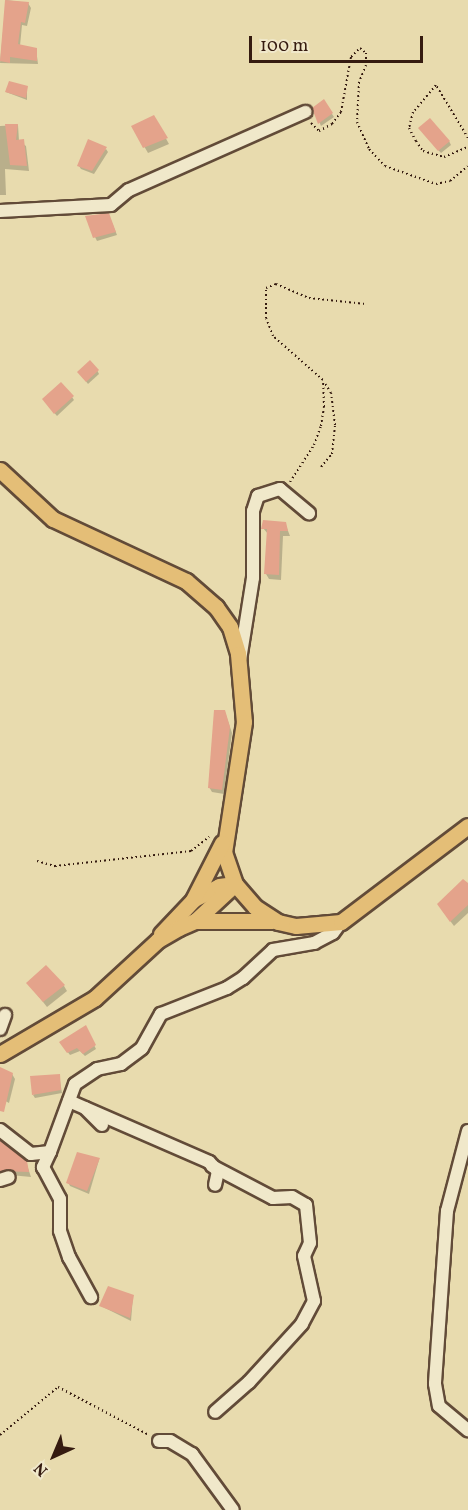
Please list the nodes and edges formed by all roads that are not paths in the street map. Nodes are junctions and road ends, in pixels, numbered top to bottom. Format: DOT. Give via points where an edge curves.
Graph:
graph roads {
  1 [pos="305,112"];
  2 [pos="0,211"];
  3 [pos="0,470"];
  4 [pos="309,513"];
  5 [pos="239,664"];
  6 [pos="468,826"];
  7 [pos="218,838"];
  8 [pos="235,884"];
  9 [pos="193,900"];
  10 [pos="195,921"];
  11 [pos="278,922"];
  12 [pos="341,922"];
  13 [pos="158,940"];
  14 [pos="5,1015"];
  15 [pos="0,1029"];
  16 [pos="0,1054"];
  17 [pos="69,1101"];
  18 [pos="82,1105"];
  19 [pos="102,1125"];
  20 [pos="0,1130"];
  21 [pos="468,1131"];
  22 [pos="50,1152"];
  23 [pos="212,1166"];
  24 [pos="215,1185"];
  25 [pos="91,1298"];
  26 [pos="215,1412"];
  27 [pos="468,1430"];
  28 [pos="159,1441"];
  29 [pos="233,1510"];
  1 -- 2 [label="street" via="129,190 111,205"];
  3 -- 5 [label="main road" via="53,519 186,581 216,607 230,627"];
  4 -- 5 [label="street" via="280,489 258,496 253,512 253,578"];
  5 -- 7 [label="main road" via="244,722"];
  6 -- 12 [label="main road"];
  7 -- 8 [label="main road"];
  7 -- 9 [label="main road"];
  8 -- 9 [label="main road" via="212,889"];
  8 -- 10 [label="main road"];
  8 -- 11 [label="main road" via="249,902"];
  9 -- 13 [label="main road"];
  10 -- 11 [label="main road"];
  10 -- 13 [label="main road"];
  11 -- 12 [label="main road" via="296,926"];
  12 -- 17 [label="street" via="333,933 314,943 273,950 227,988 161,1014 142,1047 121,1064 97,1069 75,1084"];
  13 -- 16 [label="main road" via="95,998"];
  14 -- 15 [label="street"];
  17 -- 18 [label="street"];
  17 -- 22 [label="street"];
  18 -- 19 [label="street"];
  18 -- 23 [label="street"];
  20 -- 22 [label="street" via="31,1154"];
  21 -- 27 [label="street" via="447,1211 435,1384 439,1406"];
  22 -- 25 [label="street" via="43,1167 60,1199 60,1231"];
  23 -- 24 [label="street" via="218,1172"];
  23 -- 26 [label="street" via="273,1198 292,1197 306,1205 310,1243 304,1256 314,1301 302,1324 249,1382"];
  28 -- 29 [label="street" via="170,1440 192,1454"];
}
